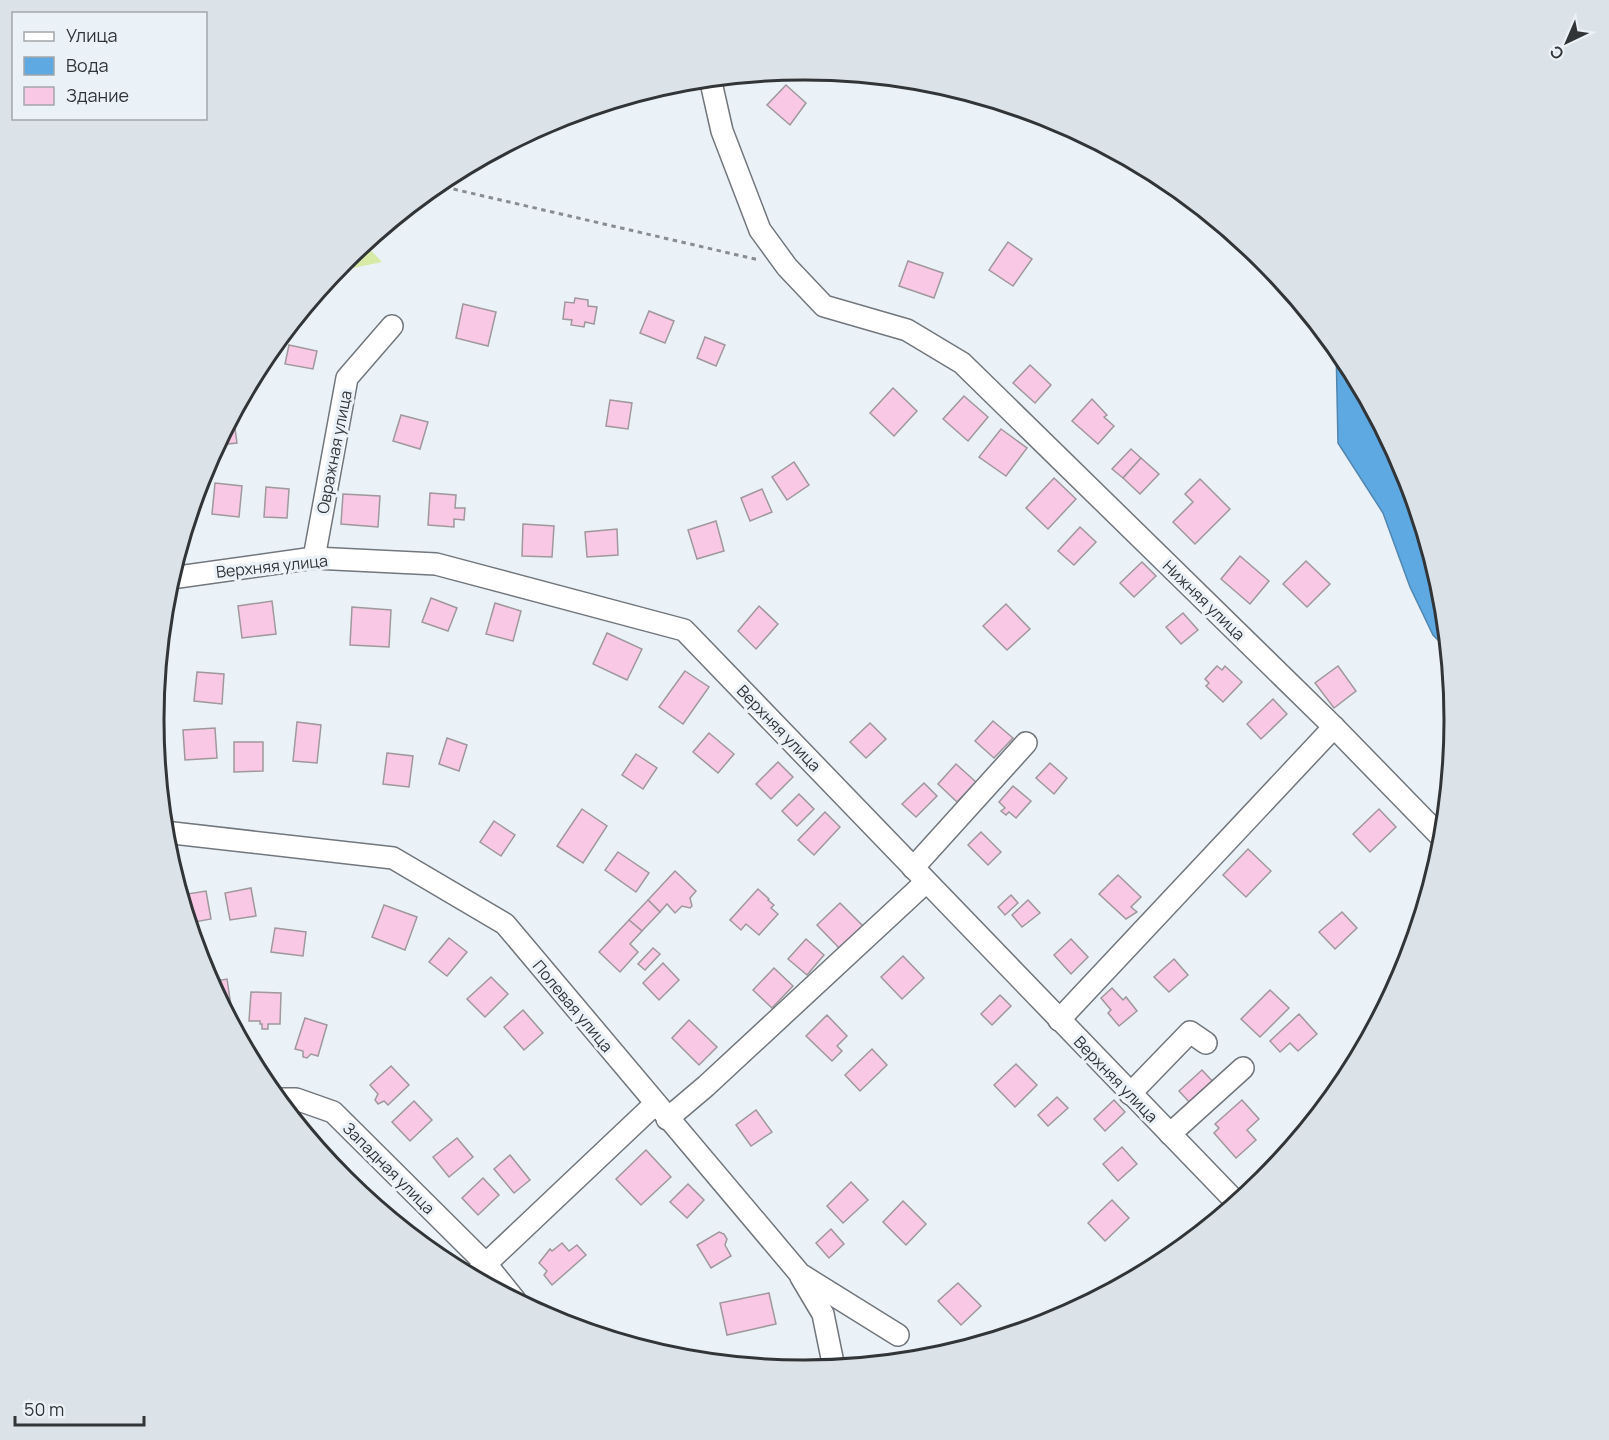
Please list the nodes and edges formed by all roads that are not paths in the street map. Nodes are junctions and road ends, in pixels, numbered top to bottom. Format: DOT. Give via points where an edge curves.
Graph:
graph roads {
  1 [pos="712,87"];
  2 [pos="392,326"];
  3 [pos="314,558"];
  4 [pos="180,577"];
  5 [pos="1334,727"];
  6 [pos="1026,743"];
  7 [pos="1435,831"];
  8 [pos="174,833"];
  9 [pos="919,875"];
  10 [pos="1059,1020"];
  11 [pos="1206,1043"];
  12 [pos="1243,1068"];
  13 [pos="1130,1094"];
  14 [pos="288,1099"];
  15 [pos="661,1111"];
  16 [pos="1170,1134"];
  17 [pos="1232,1197"];
  18 [pos="479,1271"];
  19 [pos="800,1274"];
  20 [pos="898,1335"];
  21 [pos="832,1359"];
  1 -- 5 [label="street, Нижняя улица" via="722,131 760,230 787,267 824,306 907,330 962,363"];
  2 -- 3 [label="street, Овражная улица" via="347,378"];
  3 -- 4 [label="street, Верхняя улица"];
  3 -- 9 [label="street, Верхняя улица" via="436,564 684,630"];
  5 -- 7 [label="street, Нижняя улица"];
  5 -- 10 [label="street"];
  6 -- 9 [label="street"];
  8 -- 15 [label="street, Полевая улица" via="393,858 505,924"];
  9 -- 10 [label="street, Верхняя улица"];
  9 -- 15 [label="street" via="706,1086"];
  10 -- 13 [label="street, Верхняя улица"];
  11 -- 13 [label="street" via="1190,1032"];
  12 -- 16 [label="street"];
  13 -- 16 [label="street, Верхняя улица"];
  14 -- 18 [label="street, Западная улица" via="333,1112"];
  15 -- 18 [label="street"];
  15 -- 19 [label="street, Полевая улица"];
  16 -- 17 [label="street, Верхняя улица"];
  19 -- 20 [label="street, Полевая улица"];
  19 -- 21 [label="street" via="824,1314"];
}
